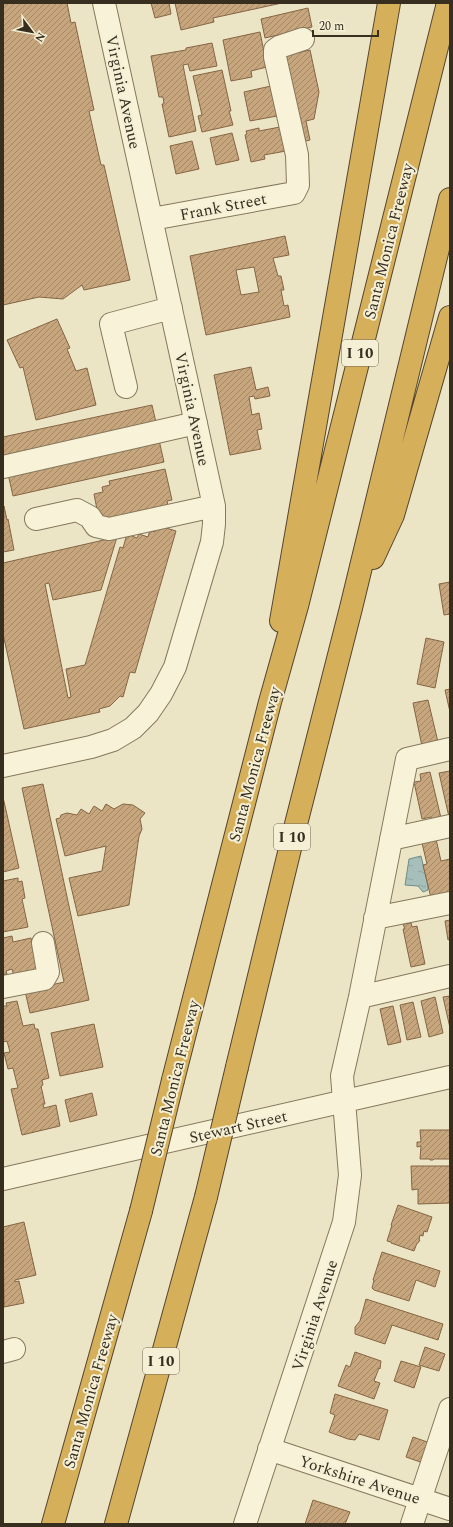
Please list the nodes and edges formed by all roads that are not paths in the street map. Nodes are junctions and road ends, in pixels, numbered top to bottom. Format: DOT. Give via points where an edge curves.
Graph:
graph roads {
  1 [pos="104,3"];
  2 [pos="389,3"];
  3 [pos="448,3"];
  4 [pos="303,39"];
  5 [pos="450,199"];
  6 [pos="152,219"];
  7 [pos="171,308"];
  8 [pos="450,317"];
  9 [pos="126,387"];
  10 [pos="196,423"];
  11 [pos="3,467"];
  12 [pos="214,506"];
  13 [pos="36,519"];
  14 [pos="351,608"];
  15 [pos="270,702"];
  16 [pos="450,749"];
  17 [pos="3,766"];
  18 [pos="450,826"];
  19 [pos="391,839"];
  20 [pos="450,903"];
  21 [pos="375,918"];
  22 [pos="43,943"];
  23 [pos="450,976"];
  24 [pos="3,987"];
  25 [pos="360,997"];
  26 [pos="450,1077"];
  27 [pos="345,1101"];
  28 [pos="3,1179"];
  29 [pos="450,1410"];
  30 [pos="269,1449"];
  31 [pos="420,1499"];
  32 [pos="450,1509"];
  33 [pos="53,1524"];
  34 [pos="116,1524"];
  35 [pos="245,1524"];
  36 [pos="412,1524"];
  1 -- 6 [label="street, Virginia Avenue"];
  2 -- 15 [label="highway" via="284,597"];
  3 -- 15 [label="highway, Santa Monica Freeway / I 10" via="297,606"];
  4 -- 6 [label="street, Frank Street" via="275,50 297,155 298,185 294,192"];
  5 -- 14 [label="highway, I 10"];
  6 -- 7 [label="street, Virginia Avenue"];
  7 -- 9 [label="street" via="111,324"];
  7 -- 10 [label="street, Virginia Avenue"];
  8 -- 14 [label="highway" via="393,515"];
  10 -- 11 [label="street"];
  10 -- 12 [label="street, Virginia Avenue"];
  12 -- 13 [label="street" via="109,529 96,526 90,517 78,510"];
  12 -- 17 [label="street, Virginia Avenue" via="212,542 175,667 148,713 133,728 113,740 63,754"];
  14 -- 34 [label="highway, I 10, bridge" via="206,1197"];
  15 -- 33 [label="highway, Santa Monica Freeway / I 10, bridge" via="141,1211"];
  16 -- 19 [label="street, Virginia Avenue" via="407,759"];
  18 -- 19 [label="street"];
  19 -- 21 [label="street, Virginia Avenue"];
  20 -- 21 [label="street"];
  21 -- 25 [label="street, Virginia Avenue"];
  22 -- 24 [label="street" via="48,972 44,979"];
  23 -- 25 [label="street"];
  25 -- 27 [label="street, Virginia Avenue" via="342,1076"];
  26 -- 27 [label="street, Stewart Street"];
  27 -- 28 [label="street, Stewart Street"];
  27 -- 30 [label="street, Virginia Avenue" via="350,1176 344,1222"];
  29 -- 31 [label="street"];
  30 -- 31 [label="street, Yorkshire Avenue"];
  30 -- 35 [label="street, Virginia Avenue"];
  31 -- 32 [label="street, Yorkshire Avenue"];
  31 -- 36 [label="street"];
}
